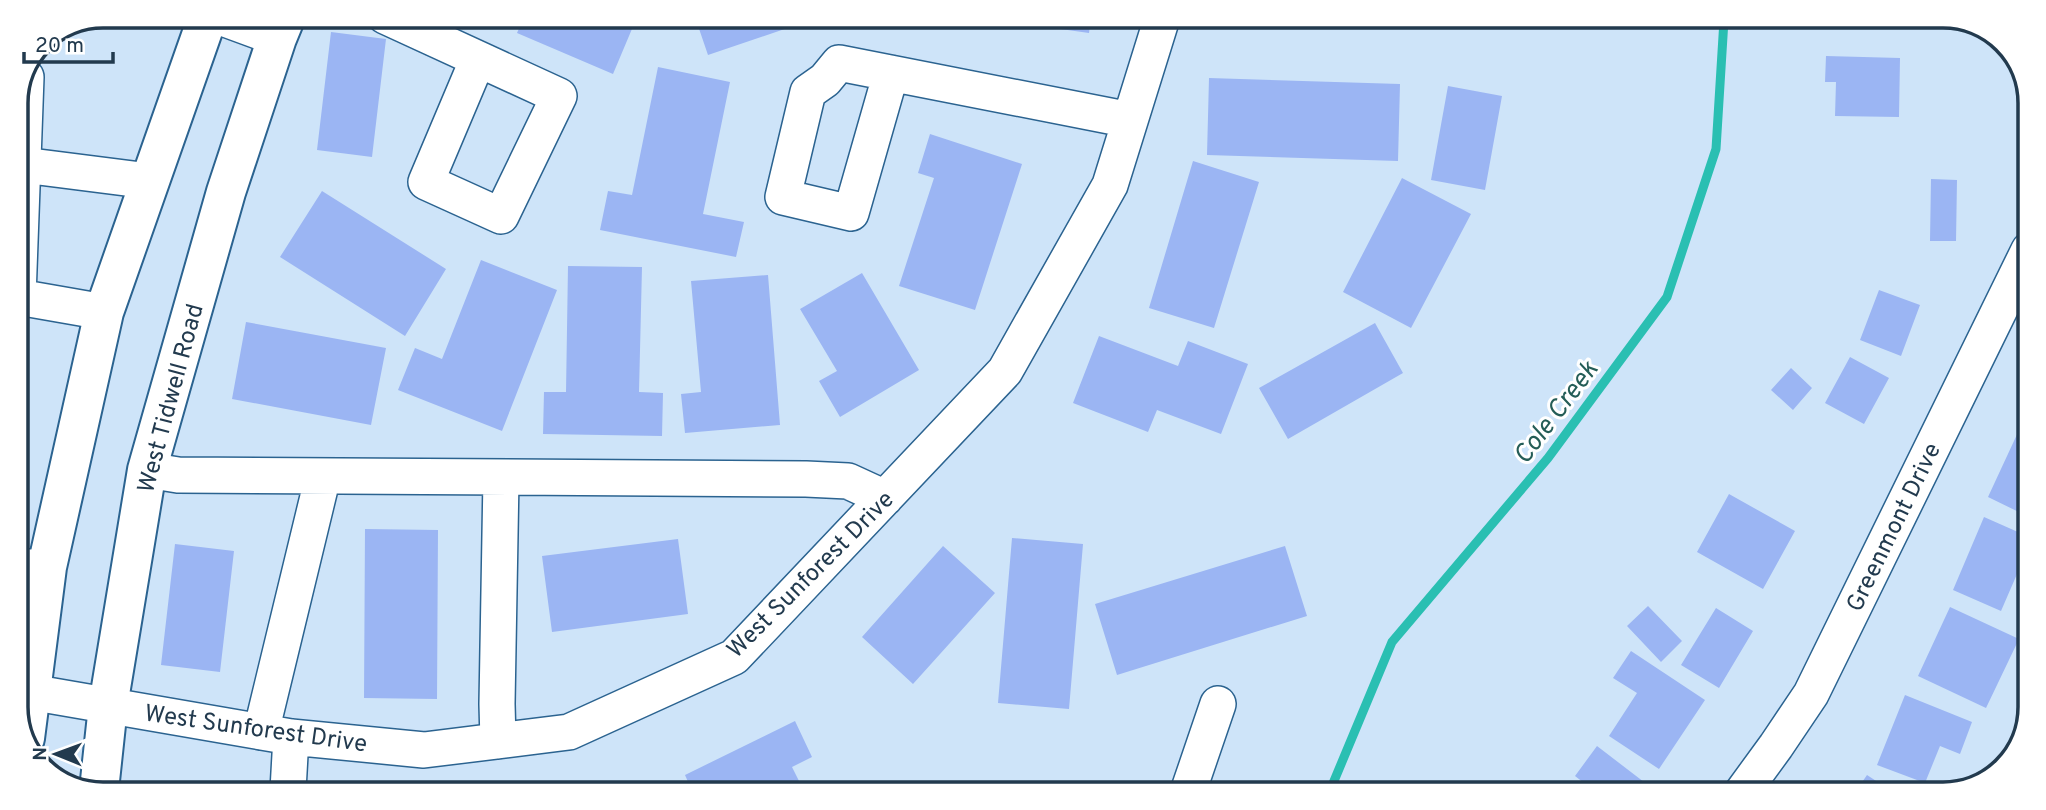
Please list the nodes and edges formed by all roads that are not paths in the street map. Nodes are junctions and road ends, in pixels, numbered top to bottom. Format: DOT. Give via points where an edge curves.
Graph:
graph roads {
  1 [pos="204,28"];
  2 [pos="282,28"];
  3 [pos="411,28"];
  4 [pos="1159,28"];
  5 [pos="478,59"];
  6 [pos="891,73"];
  7 [pos="1130,120"];
  8 [pos="28,166"];
  9 [pos="149,181"];
  10 [pos="2018,272"];
  11 [pos="28,299"];
  12 [pos="104,312"];
  13 [pos="147,471"];
  14 [pos="323,476"];
  15 [pos="501,478"];
  16 [pos="885,498"];
  17 [pos="32,567"];
  18 [pos="30,692"];
  19 [pos="1218,704"];
  20 [pos="108,706"];
  21 [pos="28,710"];
  22 [pos="276,735"];
  23 [pos="498,741"];
  24 [pos="100,782"];
  25 [pos="286,782"];
  26 [pos="1191,782"];
  27 [pos="1750,782"];
  1 -- 9 [label="main road"];
  2 -- 13 [label="main road, West Tidwell Road" via="226,192"];
  3 -- 5 [label="street"];
  4 -- 7 [label="street, West Sunforest Drive"];
  6 -- 7 [label="street"];
  7 -- 16 [label="street, West Sunforest Drive" via="1110,185 1006,371"];
  8 -- 9 [label="street"];
  9 -- 12 [label="main road"];
  10 -- 27 [label="street, Greenmont Drive" via="1811,694"];
  11 -- 12 [label="street"];
  12 -- 17 [label="main road"];
  13 -- 14 [label="street"];
  13 -- 20 [label="main road, West Tidwell Road"];
  14 -- 15 [label="street"];
  14 -- 22 [label="street"];
  15 -- 16 [label="street" via="848,481"];
  15 -- 23 [label="street"];
  16 -- 23 [label="street, West Sunforest Drive" via="734,657 569,732"];
  17 -- 18 [label="main road"];
  18 -- 20 [label="street, West Sunforest Drive"];
  18 -- 21 [label="main road"];
  19 -- 26 [label="street"];
  20 -- 22 [label="street, West Sunforest Drive"];
  20 -- 24 [label="main road, West Tidwell Road"];
  22 -- 23 [label="street, West Sunforest Drive" via="424,750"];
  22 -- 25 [label="street"];
}
